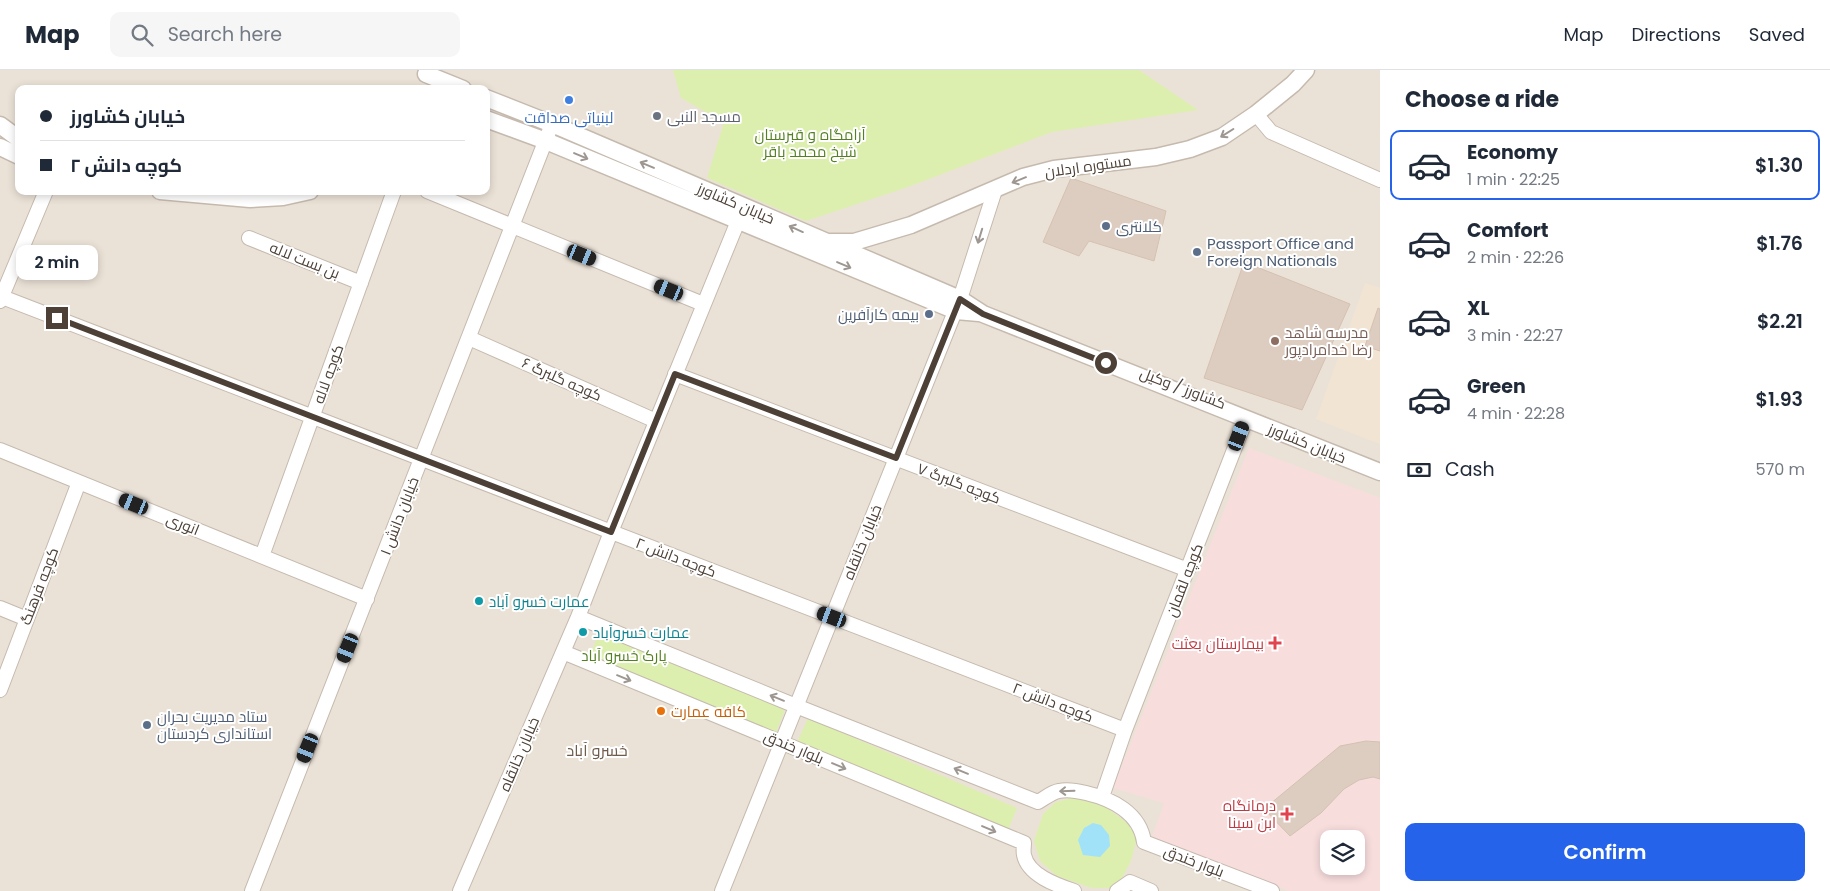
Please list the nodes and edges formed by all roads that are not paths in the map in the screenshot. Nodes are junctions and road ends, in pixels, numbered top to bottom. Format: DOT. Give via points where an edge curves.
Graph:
graph roads {
  1 [pos="1306,70"];
  2 [pos="424,78"];
  3 [pos="443,80"];
  4 [pos="490,100"];
  5 [pos="1256,114"];
  6 [pos="490,120"];
  7 [pos="552,124"];
  8 [pos="0,125"];
  9 [pos="15,136"];
  10 [pos="546,141"];
  11 [pos="0,147"];
  12 [pos="15,154"];
  13 [pos="1380,180"];
  14 [pos="995,190"];
  15 [pos="44,195"];
  16 [pos="205,195"];
  17 [pos="291,195"];
  18 [pos="393,195"];
  19 [pos="436,195"];
  20 [pos="738,221"];
  21 [pos="512,227"];
  22 [pos="249,238"];
  23 [pos="826,242"];
  24 [pos="854,242"];
  25 [pos="361,283"];
  26 [pos="1,299"];
  27 [pos="959,302"];
  28 [pos="703,304"];
  29 [pos="469,338"];
  30 [pos="675,374"];
  31 [pos="312,417"];
  32 [pos="1246,419"];
  33 [pos="656,421"];
  34 [pos="0,450"];
  35 [pos="422,458"];
  36 [pos="896,458"];
  37 [pos="1380,465"];
  38 [pos="1380,472"];
  39 [pos="79,482"];
  40 [pos="611,532"];
  41 [pos="262,556"];
  42 [pos="1188,570"];
  43 [pos="367,599"];
  44 [pos="0,608"];
  45 [pos="578,617"];
  46 [pos="832,617"];
  47 [pos="27,619"];
  48 [pos="563,652"];
  49 [pos="0,690"];
  50 [pos="796,706"];
  51 [pos="1125,730"];
  52 [pos="782,742"];
  53 [pos="1102,797"];
  54 [pos="1044,885"];
  55 [pos="252,891"];
  56 [pos="460,891"];
  57 [pos="722,891"];
  58 [pos="1074,891"];
  59 [pos="1117,891"];
  60 [pos="1151,891"];
  61 [pos="1272,891"];
  1 -- 5 [label="street, مستوره اردلان"];
  2 -- 3 [label="street"];
  4 -- 7 [label="street, خیابان کشاورز"];
  5 -- 13 [label="street" via="1271,132"];
  5 -- 14 [label="street, مستوره اردلان, one-way" via="1222,136 1190,149 1156,157 1054,169 1023,177"];
  6 -- 10 [label="street, خیابان کشاورز"];
  7 -- 10 [label="street, خیابان دانش ۱"];
  23 -- 7 [label="street, خیابان کشاورز, one-way"];
  8 -- 9 [label="street"];
  10 -- 20 [label="street, خیابان کشاورز, one-way"];
  10 -- 21 [label="street, خیابان دانش ۱"];
  11 -- 12 [label="street"];
  14 -- 24 [label="street, مستوره اردلان" via="911,225"];
  14 -- 27 [label="street, خیابان خانقاه, one-way"];
  15 -- 26 [label="street"];
  16 -- 17 [label="street" via="250,199"];
  18 -- 25 [label="street, کوچه لاله"];
  19 -- 21 [label="street"];
  20 -- 27 [label="street, خیابان کشاورز, one-way"];
  20 -- 28 [label="street, خیابان خانقاه"];
  21 -- 28 [label="street"];
  21 -- 29 [label="street, خیابان دانش ۱"];
  22 -- 25 [label="street, بن بست لاله"];
  23 -- 24 [label="street, مستوره اردلان"];
  23 -- 27 [label="street, خیابان کشاورز"];
  24 -- 27 [label="street, کشاورز / وکیل" via="908,276"];
  25 -- 31 [label="street, کوچه لاله"];
  26 -- 31 [label="street, کوچه دانش ۲"];
  27 -- 32 [label="street, خیابان کشاورز"];
  27 -- 36 [label="street, خیابان خانقاه"];
  27 -- 37 [label="street, کشاورز / وکیل"];
  28 -- 30 [label="street, خیابان خانقاه"];
  29 -- 33 [label="street, کوچه گلبرگ ۶"];
  29 -- 35 [label="street, خیابان دانش ۱"];
  30 -- 33 [label="street, خیابان خانقاه"];
  30 -- 36 [label="street, کوچه گلبرگ ۷"];
  31 -- 35 [label="street, کوچه دانش ۲"];
  31 -- 41 [label="street, کوچه لاله"];
  32 -- 38 [label="street, خیابان کشاورز"];
  32 -- 42 [label="street, کوچه لقمان"];
  33 -- 40 [label="street, خیابان خانقاه"];
  34 -- 39 [label="street, انوری"];
  35 -- 40 [label="street, کوچه دانش ۲"];
  35 -- 43 [label="street, خیابان دانش ۱"];
  36 -- 42 [label="street, کوچه گلبرگ ۷"];
  36 -- 46 [label="street, خیابان خانقاه"];
  39 -- 41 [label="street, انوری"];
  39 -- 47 [label="street, کوچه فرهنگ"];
  40 -- 45 [label="street, خیابان خانقاه"];
  40 -- 46 [label="street, کوچه دانش ۲"];
  41 -- 43 [label="street, انوری"];
  42 -- 51 [label="street, کوچه لقمان"];
  43 -- 55 [label="street, خیابان دانش ۱"];
  44 -- 47 [label="street"];
  45 -- 48 [label="street, خیابان خانقاه"];
  50 -- 45 [label="street, one-way"];
  46 -- 50 [label="street, خیابان خانقاه"];
  46 -- 51 [label="street, کوچه دانش ۲"];
  47 -- 49 [label="street, کوچه فرهنگ"];
  48 -- 52 [label="street, بلوار خندق, one-way"];
  48 -- 56 [label="street, خیابان خانقاه"];
  50 -- 52 [label="street, خیابان خانقاه"];
  53 -- 50 [label="street, one-way" via="1059,791 1038,802"];
  51 -- 53 [label="street, کوچه لقمان"];
  52 -- 54 [label="street, بلوار خندق, one-way" via="1024,843 1024,856"];
  52 -- 57 [label="street, خیابان خانقاه"];
  53 -- 61 [label="street, بلوار خندق" via="1134,818 1144,842"];
  54 -- 58 [label="street"];
  59 -- 60 [label="street" via="1130,882"];
}
